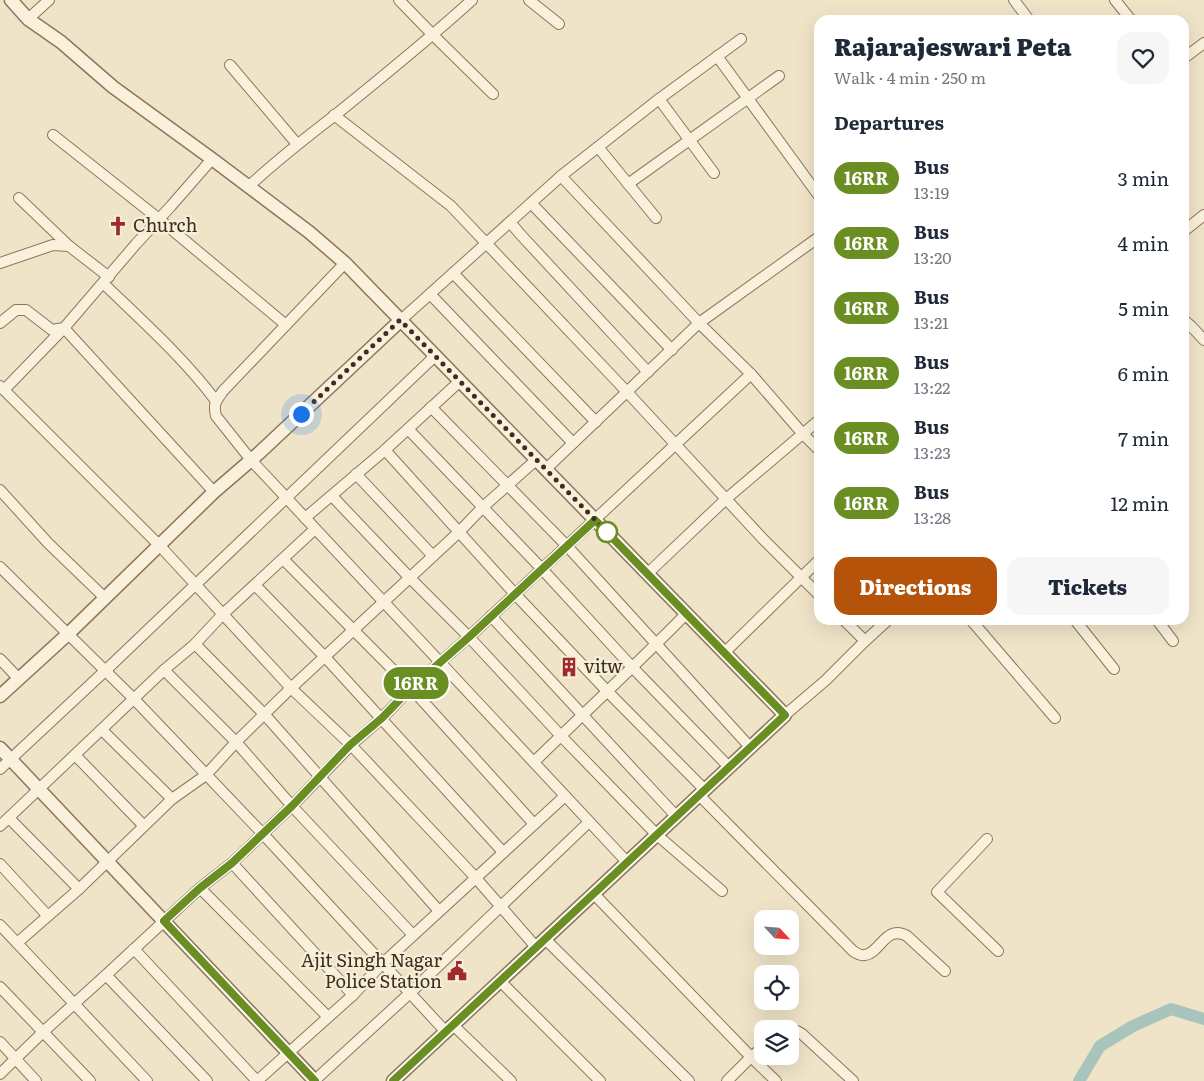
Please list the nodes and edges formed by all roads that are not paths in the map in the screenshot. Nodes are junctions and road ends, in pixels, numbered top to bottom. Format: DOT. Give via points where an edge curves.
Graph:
graph roads {
  1 [pos="10,0"];
  2 [pos="49,0"];
  3 [pos="399,0"];
  4 [pos="472,0"];
  5 [pos="529,0"];
  6 [pos="1014,0"];
  7 [pos="1115,0"];
  8 [pos="1025,15"];
  9 [pos="1127,15"];
  10 [pos="28,19"];
  11 [pos="559,24"];
  12 [pos="433,35"];
  13 [pos="741,39"];
  14 [pos="1204,43"];
  15 [pos="1189,54"];
  16 [pos="717,56"];
  17 [pos="230,65"];
  18 [pos="779,76"];
  19 [pos="493,94"];
  20 [pos="659,99"];
  21 [pos="748,99"];
  22 [pos="334,116"];
  23 [pos="54,135"];
  24 [pos="690,141"];
  25 [pos="296,144"];
  26 [pos="598,147"];
  27 [pos="212,158"];
  28 [pos="714,173"];
  29 [pos="561,176"];
  30 [pos="628,184"];
  31 [pos="248,187"];
  32 [pos="814,189"];
  33 [pos="19,198"];
  34 [pos="531,203"];
  35 [pos="1204,216"];
  36 [pos="159,218"];
  37 [pos="656,218"];
  38 [pos="510,222"];
  39 [pos="1189,228"];
  40 [pos="814,240"];
  41 [pos="485,244"];
  42 [pos="69,246"];
  43 [pos="0,263"];
  44 [pos="346,263"];
  45 [pos="453,273"];
  46 [pos="106,280"];
  47 [pos="430,294"];
  48 [pos="400,320"];
  49 [pos="0,323"];
  50 [pos="699,324"];
  51 [pos="1189,324"];
  52 [pos="286,326"];
  53 [pos="64,328"];
  54 [pos="1204,340"];
  55 [pos="672,350"];
  56 [pos="435,356"];
  57 [pos="648,372"];
  58 [pos="751,374"];
  59 [pos="460,381"];
  60 [pos="2,388"];
  61 [pos="627,392"];
  62 [pos="216,401"];
  63 [pos="431,407"];
  64 [pos="596,422"];
  65 [pos="814,424"];
  66 [pos="408,429"];
  67 [pos="802,433"];
  68 [pos="573,444"];
  69 [pos="675,445"];
  70 [pos="814,445"];
  71 [pos="385,450"];
  72 [pos="251,460"];
  73 [pos="536,460"];
  74 [pos="546,469"];
  75 [pos="356,474"];
  76 [pos="508,486"];
  77 [pos="0,490"];
  78 [pos="214,492"];
  79 [pos="332,496"];
  80 [pos="286,498"];
  81 [pos="726,499"];
  82 [pos="483,507"];
  83 [pos="305,518"];
  84 [pos="595,520"];
  85 [pos="316,529"];
  86 [pos="459,532"];
  87 [pos="160,546"];
  88 [pos="567,546"];
  89 [pos="433,556"];
  90 [pos="283,559"];
  91 [pos="814,565"];
  92 [pos="0,568"];
  93 [pos="542,569"];
  94 [pos="647,574"];
  95 [pos="410,578"];
  96 [pos="801,578"];
  97 [pos="195,584"];
  98 [pos="255,586"];
  99 [pos="814,590"];
  100 [pos="515,594"];
  101 [pos="105,598"];
  102 [pos="384,602"];
  103 [pos="223,614"];
  104 [pos="686,614"];
  105 [pos="491,616"];
  106 [pos="849,625"];
  107 [pos="882,625"];
  108 [pos="975,625"];
  109 [pos="1079,625"];
  110 [pos="1160,625"];
  111 [pos="354,630"];
  112 [pos="69,633"];
  113 [pos="469,637"];
  114 [pos="864,641"];
  115 [pos="1173,641"];
  116 [pos="195,644"];
  117 [pos="656,645"];
  118 [pos="724,653"];
  119 [pos="326,657"];
  120 [pos="0,659"];
  121 [pos="440,662"];
  122 [pos="632,667"];
  123 [pos="1114,669"];
  124 [pos="106,670"];
  125 [pos="164,670"];
  126 [pos="19,679"];
  127 [pos="292,688"];
  128 [pos="411,688"];
  129 [pos="607,691"];
  130 [pos="0,696"];
  131 [pos="134,699"];
  132 [pos="265,715"];
  133 [pos="582,715"];
  134 [pos="785,715"];
  135 [pos="382,718"];
  136 [pos="1055,718"];
  137 [pos="102,730"];
  138 [pos="561,736"];
  139 [pos="236,742"];
  140 [pos="350,745"];
  141 [pos="750,747"];
  142 [pos="0,748"];
  143 [pos="75,755"];
  144 [pos="10,759"];
  145 [pos="534,762"];
  146 [pos="729,768"];
  147 [pos="0,769"];
  148 [pos="206,775"];
  149 [pos="320,778"];
  150 [pos="38,790"];
  151 [pos="702,793"];
  152 [pos="565,796"];
  153 [pos="172,799"];
  154 [pos="292,806"];
  155 [pos="676,816"];
  156 [pos="9,818"];
  157 [pos="589,822"];
  158 [pos="534,824"];
  159 [pos="0,826"];
  160 [pos="144,826"];
  161 [pos="263,834"];
  162 [pos="657,835"];
  163 [pos="987,839"];
  164 [pos="503,852"];
  165 [pos="106,861"];
  166 [pos="627,862"];
  167 [pos="232,863"];
  168 [pos="0,864"];
  169 [pos="475,877"];
  170 [pos="78,888"];
  171 [pos="200,888"];
  172 [pos="722,891"];
  173 [pos="594,894"];
  174 [pos="500,906"];
  175 [pos="439,911"];
  176 [pos="47,916"];
  177 [pos="164,921"];
  178 [pos="0,925"];
  179 [pos="413,935"];
  180 [pos="540,943"];
  181 [pos="17,944"];
  182 [pos="134,949"];
  183 [pos="998,951"];
  184 [pos="382,964"];
  185 [pos="945,971"];
  186 [pos="106,976"];
  187 [pos="500,981"];
  188 [pos="0,988"];
  189 [pos="410,993"];
  190 [pos="353,995"];
  191 [pos="74,1004"];
  192 [pos="328,1017"];
  193 [pos="449,1028"];
  194 [pos="43,1032"];
  195 [pos="799,1032"];
  196 [pos="0,1042"];
  197 [pos="289,1053"];
  198 [pos="752,1057"];
  199 [pos="16,1059"];
  200 [pos="0,1074"];
  201 [pos="401,1078"];
  202 [pos="36,1081"];
  203 [pos="90,1081"];
  204 [pos="147,1081"];
  205 [pos="207,1081"];
  206 [pos="257,1081"];
  207 [pos="314,1081"];
  208 [pos="511,1081"];
  209 [pos="600,1081"];
  210 [pos="689,1081"];
  211 [pos="726,1081"];
  212 [pos="776,1081"];
  213 [pos="853,1081"];
  1 -- 10 [label="street"];
  2 -- 10 [label="street"];
  3 -- 12 [label="street"];
  4 -- 12 [label="street"];
  5 -- 11 [label="street"];
  6 -- 8 [label="street"];
  7 -- 9 [label="street"];
  10 -- 27 [label="street" via="61,42 113,87"];
  12 -- 19 [label="street"];
  12 -- 22 [label="street"];
  13 -- 16 [label="street"];
  14 -- 15 [label="street"];
  16 -- 20 [label="street"];
  16 -- 21 [label="street"];
  17 -- 25 [label="street"];
  18 -- 21 [label="street"];
  20 -- 24 [label="street"];
  20 -- 26 [label="street"];
  21 -- 24 [label="street"];
  21 -- 32 [label="street"];
  22 -- 25 [label="street"];
  22 -- 41 [label="street" via="451,206"];
  23 -- 36 [label="street"];
  24 -- 28 [label="street"];
  24 -- 30 [label="street"];
  25 -- 31 [label="street"];
  26 -- 29 [label="street"];
  26 -- 30 [label="street"];
  27 -- 31 [label="street"];
  27 -- 36 [label="street"];
  29 -- 34 [label="street"];
  29 -- 50 [label="street"];
  30 -- 37 [label="street"];
  31 -- 44 [label="street"];
  33 -- 42 [label="street"];
  34 -- 38 [label="street"];
  34 -- 55 [label="street"];
  35 -- 39 [label="street"];
  36 -- 46 [label="street"];
  36 -- 52 [label="street"];
  38 -- 41 [label="street"];
  38 -- 57 [label="street"];
  40 -- 50 [label="street"];
  41 -- 45 [label="street"];
  41 -- 61 [label="street"];
  42 -- 43 [label="street" via="53,245"];
  42 -- 46 [label="street"];
  44 -- 48 [label="street"];
  44 -- 52 [label="street"];
  45 -- 47 [label="street"];
  45 -- 64 [label="street"];
  46 -- 53 [label="street"];
  46 -- 62 [label="street" via="195,374"];
  47 -- 48 [label="street"];
  47 -- 68 [label="street"];
  48 -- 56 [label="street"];
  48 -- 72 [label="street"];
  49 -- 53 [label="street" via="16,310 26,310 52,330"];
  50 -- 55 [label="street"];
  50 -- 58 [label="street"];
  51 -- 54 [label="street"];
  52 -- 62 [label="street"];
  53 -- 60 [label="street"];
  53 -- 78 [label="street"];
  55 -- 57 [label="street"];
  56 -- 59 [label="street"];
  56 -- 80 [label="street"];
  57 -- 61 [label="street"];
  58 -- 67 [label="street"];
  58 -- 69 [label="street"];
  59 -- 63 [label="street"];
  59 -- 73 [label="street"];
  60 -- 87 [label="street"];
  61 -- 64 [label="street"];
  61 -- 69 [label="street"];
  62 -- 72 [label="street" via="216,416"];
  63 -- 66 [label="street"];
  63 -- 76 [label="street"];
  64 -- 68 [label="street"];
  65 -- 67 [label="street"];
  66 -- 71 [label="street"];
  66 -- 82 [label="street"];
  67 -- 70 [label="street"];
  67 -- 81 [label="street"];
  68 -- 74 [label="street"];
  69 -- 81 [label="street"];
  69 -- 84 [label="street"];
  71 -- 75 [label="street"];
  71 -- 86 [label="street"];
  72 -- 78 [label="street"];
  72 -- 80 [label="street"];
  73 -- 74 [label="street"];
  73 -- 76 [label="street"];
  74 -- 84 [label="street"];
  75 -- 79 [label="street"];
  75 -- 89 [label="street"];
  76 -- 82 [label="street"];
  76 -- 88 [label="street"];
  77 -- 101 [label="street" via="48,543"];
  78 -- 87 [label="street"];
  79 -- 83 [label="street"];
  79 -- 95 [label="street"];
  80 -- 83 [label="street"];
  80 -- 97 [label="street"];
  81 -- 94 [label="street"];
  81 -- 96 [label="street"];
  82 -- 86 [label="street"];
  82 -- 93 [label="street"];
  83 -- 85 [label="street"];
  84 -- 88 [label="street"];
  84 -- 94 [label="street"];
  85 -- 90 [label="street"];
  85 -- 102 [label="street"];
  86 -- 89 [label="street"];
  86 -- 100 [label="street"];
  87 -- 97 [label="street"];
  87 -- 101 [label="street"];
  88 -- 93 [label="street"];
  88 -- 117 [label="street"];
  89 -- 95 [label="street"];
  90 -- 98 [label="street"];
  90 -- 111 [label="street"];
  91 -- 96 [label="street"];
  92 -- 112 [label="street"];
  93 -- 100 [label="street"];
  93 -- 122 [label="street"];
  94 -- 104 [label="street"];
  95 -- 102 [label="street"];
  95 -- 113 [label="street"];
  96 -- 99 [label="street"];
  96 -- 118 [label="street"];
  97 -- 103 [label="street"];
  97 -- 124 [label="street"];
  98 -- 103 [label="street"];
  98 -- 119 [label="street"];
  100 -- 105 [label="street"];
  100 -- 129 [label="street"];
  101 -- 112 [label="street"];
  102 -- 111 [label="street"];
  102 -- 121 [label="street"];
  103 -- 116 [label="street"];
  103 -- 127 [label="street"];
  104 -- 117 [label="street"];
  104 -- 118 [label="street"];
  105 -- 113 [label="street"];
  105 -- 133 [label="street"];
  106 -- 114 [label="street"];
  107 -- 114 [label="street"];
  108 -- 136 [label="street"];
  109 -- 123 [label="street"];
  110 -- 115 [label="street"];
  111 -- 119 [label="street"];
  111 -- 128 [label="street"];
  112 -- 124 [label="street"];
  112 -- 126 [label="street"];
  113 -- 121 [label="street"];
  113 -- 138 [label="street"];
  114 -- 134 [label="street"];
  116 -- 125 [label="street"];
  116 -- 132 [label="street"];
  117 -- 122 [label="street"];
  117 -- 141 [label="street"];
  118 -- 134 [label="street"];
  119 -- 127 [label="street"];
  119 -- 135 [label="street"];
  120 -- 126 [label="street"];
  121 -- 128 [label="street"];
  121 -- 145 [label="street"];
  122 -- 129 [label="street"];
  122 -- 146 [label="street"];
  124 -- 131 [label="street"];
  124 -- 144 [label="street"];
  125 -- 131 [label="street"];
  125 -- 139 [label="street"];
  126 -- 130 [label="street"];
  127 -- 132 [label="street"];
  127 -- 140 [label="street"];
  128 -- 135 [label="street"];
  128 -- 158 [label="street"];
  129 -- 133 [label="street"];
  129 -- 151 [label="street"];
  131 -- 137 [label="street"];
  131 -- 148 [label="street"];
  132 -- 139 [label="street"];
  132 -- 149 [label="street"];
  133 -- 138 [label="street"];
  133 -- 155 [label="street"];
  134 -- 141 [label="street"];
  135 -- 140 [label="street"];
  135 -- 164 [label="street"];
  137 -- 143 [label="street"];
  137 -- 153 [label="street"];
  138 -- 145 [label="street"];
  138 -- 162 [label="street"];
  139 -- 148 [label="street"];
  139 -- 154 [label="street"];
  140 -- 149 [label="street"];
  140 -- 169 [label="street"];
  141 -- 146 [label="street"];
  142 -- 144 [label="street"];
  143 -- 150 [label="street"];
  143 -- 160 [label="street"];
  144 -- 147 [label="street"];
  144 -- 150 [label="street"];
  145 -- 152 [label="street"];
  146 -- 151 [label="street"];
  148 -- 153 [label="street"];
  148 -- 161 [label="street"];
  149 -- 154 [label="street"];
  149 -- 175 [label="street"];
  150 -- 156 [label="street"];
  150 -- 165 [label="street"];
  151 -- 155 [label="street"];
  151 -- 185 [label="street" via="853,952 865,955 890,935 901,933"];
  152 -- 157 [label="street"];
  152 -- 158 [label="street"];
  153 -- 160 [label="street"];
  154 -- 161 [label="street"];
  154 -- 179 [label="street"];
  155 -- 162 [label="street"];
  156 -- 159 [label="street"];
  156 -- 170 [label="street"];
  157 -- 166 [label="street"];
  157 -- 174 [label="street"];
  158 -- 164 [label="street"];
  160 -- 165 [label="street"];
  161 -- 167 [label="street"];
  161 -- 184 [label="street"];
  162 -- 166 [label="street"];
  162 -- 172 [label="street"];
  163 -- 183 [label="street" via="936,892"];
  164 -- 169 [label="street"];
  165 -- 170 [label="street"];
  165 -- 177 [label="street"];
  166 -- 173 [label="street"];
  167 -- 171 [label="street"];
  167 -- 190 [label="street"];
  168 -- 176 [label="street"];
  169 -- 174 [label="street"];
  169 -- 175 [label="street"];
  170 -- 176 [label="street"];
  171 -- 177 [label="street"];
  171 -- 192 [label="street"];
  173 -- 180 [label="street"];
  173 -- 198 [label="street"];
  174 -- 180 [label="street"];
  174 -- 189 [label="street"];
  175 -- 179 [label="street"];
  176 -- 181 [label="street"];
  177 -- 182 [label="street"];
  177 -- 197 [label="street"];
  178 -- 181 [label="street"];
  179 -- 184 [label="street"];
  180 -- 187 [label="street"];
  180 -- 210 [label="street"];
  181 -- 191 [label="street"];
  182 -- 186 [label="street"];
  182 -- 206 [label="street"];
  184 -- 189 [label="street"];
  184 -- 190 [label="street"];
  186 -- 191 [label="street"];
  186 -- 205 [label="street"];
  187 -- 193 [label="street"];
  187 -- 209 [label="street"];
  188 -- 194 [label="street"];
  189 -- 193 [label="street"];
  189 -- 207 [label="street"];
  190 -- 192 [label="street"];
  191 -- 194 [label="street"];
  191 -- 204 [label="street"];
  192 -- 197 [label="street"];
  193 -- 201 [label="street"];
  193 -- 208 [label="street"];
  194 -- 199 [label="street"];
  194 -- 203 [label="street"];
  195 -- 213 [label="street"];
  196 -- 199 [label="street"];
  197 -- 206 [label="street"];
  197 -- 207 [label="street"];
  198 -- 211 [label="street"];
  198 -- 212 [label="street"];
  199 -- 200 [label="street"];
  199 -- 202 [label="street"];
}
